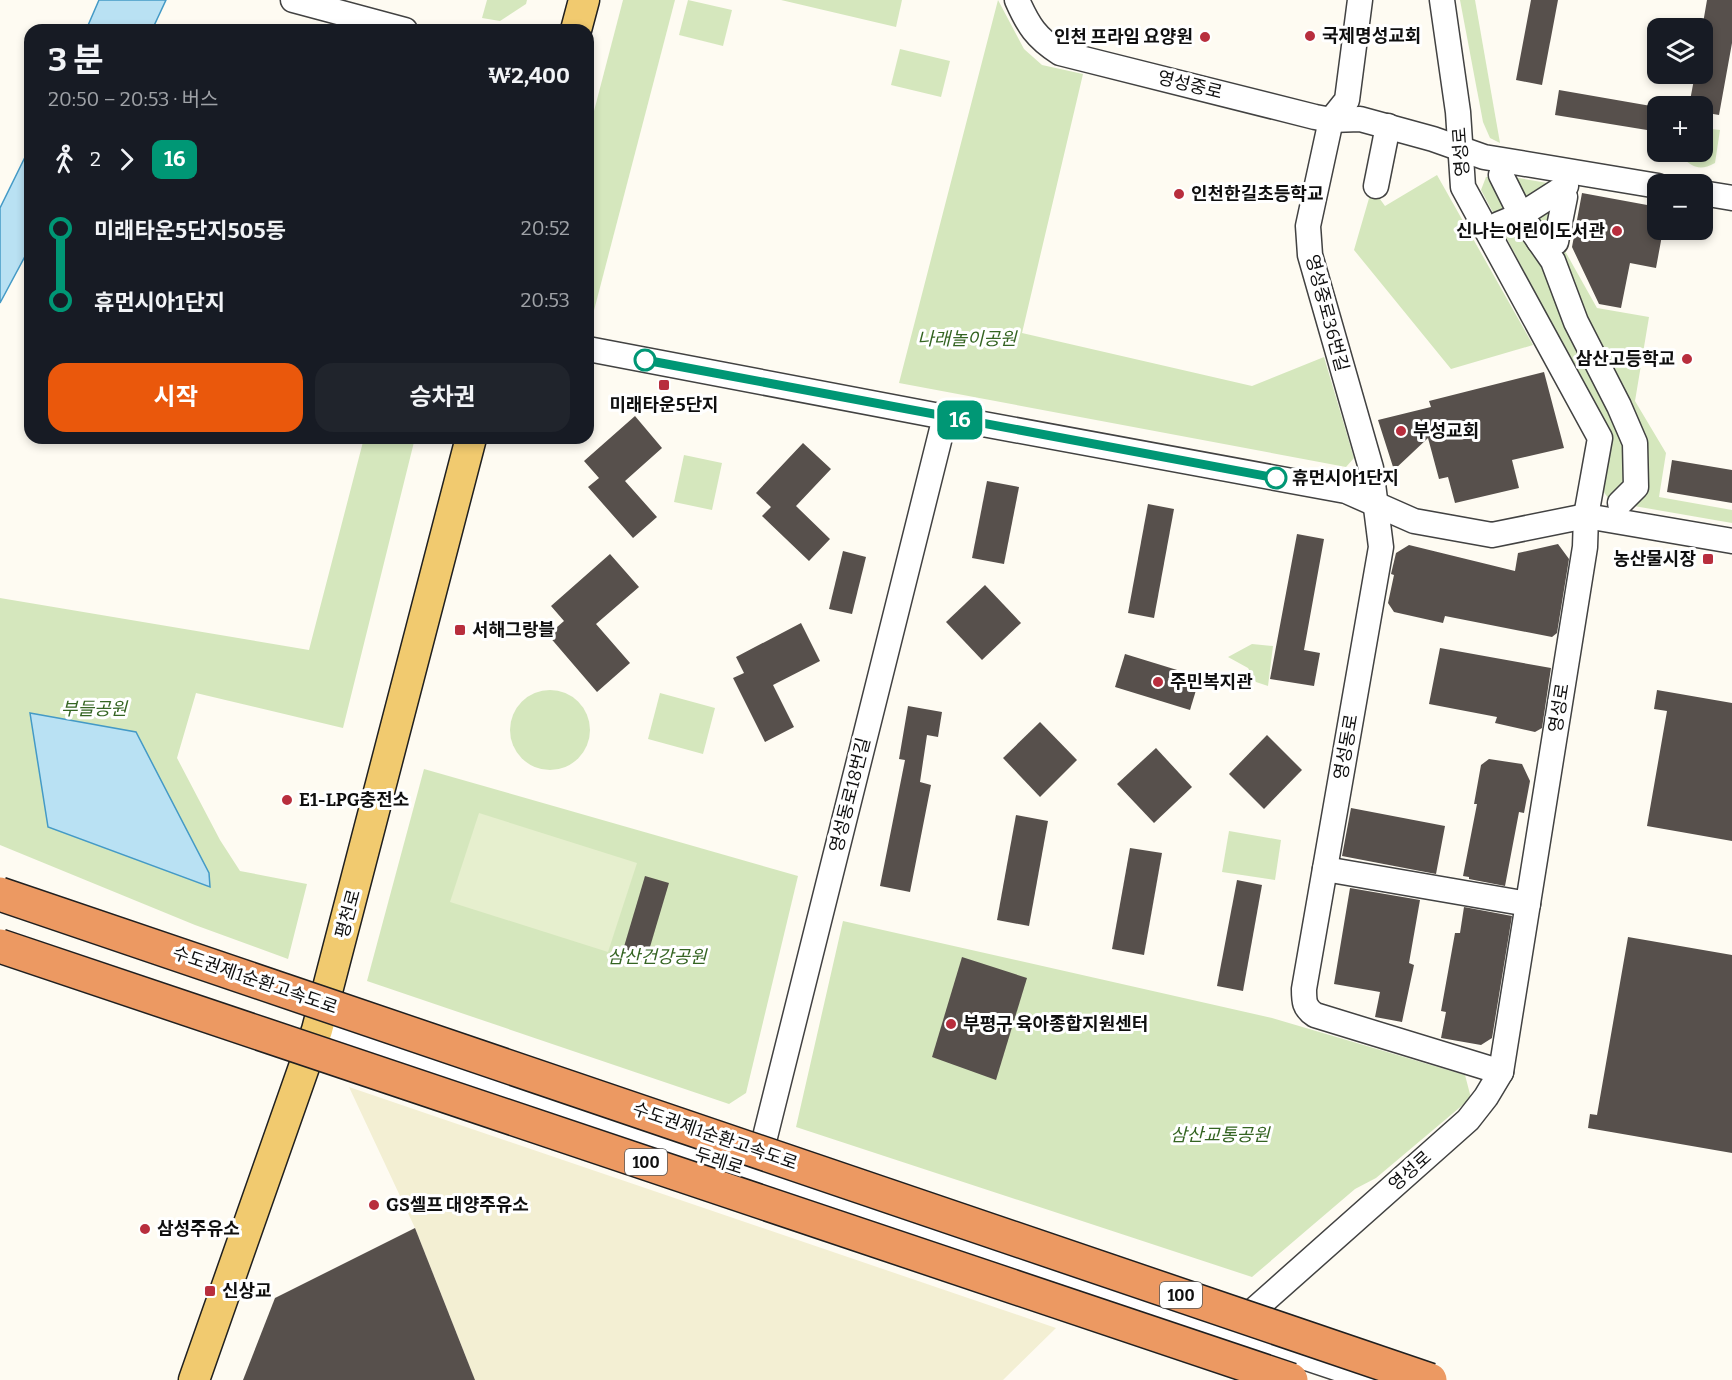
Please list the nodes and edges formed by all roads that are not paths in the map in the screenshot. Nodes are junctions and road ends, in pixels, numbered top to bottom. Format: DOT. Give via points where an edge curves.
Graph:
graph roads {
  1 [pos="293,0"];
  2 [pos="584,0"];
  3 [pos="1017,0"];
  4 [pos="1360,0"];
  5 [pos="1442,0"];
  6 [pos="383,24"];
  7 [pos="578,24"];
  8 [pos="1331,120"];
  9 [pos="1388,126"];
  10 [pos="1461,149"];
  11 [pos="1501,175"];
  12 [pos="1647,184"];
  13 [pos="1376,186"];
  14 [pos="1713,195"];
  15 [pos="1732,198"];
  16 [pos="1510,220"];
  17 [pos="1539,241"];
  18 [pos="1563,289"];
  19 [pos="1540,302"];
  20 [pos="594,350"];
  21 [pos="945,417"];
  22 [pos="469,444"];
  23 [pos="1620,503"];
  24 [pos="1376,504"];
  25 [pos="1586,516"];
  26 [pos="1732,541"];
  27 [pos="1325,868"];
  28 [pos="0,894"];
  29 [pos="1528,904"];
  30 [pos="0,946"];
  31 [pos="317,1030"];
  32 [pos="1501,1072"];
  33 [pos="756,1173"];
  34 [pos="1228,1333"];
  35 [pos="194,1380"];
  36 [pos="1291,1380"];
  37 [pos="1372,1380"];
  38 [pos="1430,1380"];
  1 -- 6 [label="street"];
  2 -- 7 [label="main road"];
  3 -- 8 [label="street, 영성중로" via="1033,32 1060,52"];
  4 -- 8 [label="street" via="1347,100"];
  5 -- 10 [label="street, 영성로"];
  8 -- 9 [label="street, 영성중로" via="1360,119"];
  8 -- 24 [label="street, 영성중로36번길" via="1308,226 1310,255 1371,468"];
  9 -- 10 [label="street, 영성중로"];
  9 -- 13 [label="street"];
  10 -- 12 [label="street, 영성중로" via="1484,157"];
  10 -- 25 [label="street, 영성로" via="1463,187 1600,438"];
  11 -- 16 [label="street"];
  14 -- 15 [label="street"];
  16 -- 17 [label="street"];
  16 -- 17 [label="street" via="1560,190 1565,197 1556,242"];
  17 -- 18 [label="street" via="1553,261"];
  18 -- 19 [label="street"];
  18 -- 23 [label="street" via="1605,402 1635,443 1636,487"];
  20 -- 21 [label="street"];
  21 -- 24 [label="street" via="1346,491"];
  21 -- 33 [label="street, 영성동로18번길"];
  22 -- 31 [label="main road, 평천로"];
  24 -- 25 [label="street" via="1414,521 1492,536"];
  24 -- 27 [label="street, 영성동로" via="1381,547"];
  25 -- 26 [label="street"];
  25 -- 29 [label="street, 영성로" via="1586,547"];
  27 -- 29 [label="street"];
  27 -- 32 [label="street, 영성동로" via="1304,989 1308,1010"];
  28 -- 38 [label="highway, 수도권제1순환고속도로 / 100, bridge"];
  29 -- 32 [label="street, 영성로"];
  30 -- 36 [label="highway, 100, bridge"];
  31 -- 33 [label="street, 두레로"];
  31 -- 35 [label="main road, 평천로"];
  32 -- 34 [label="street, 영성로" via="1468,1120"];
  33 -- 34 [label="street, 두레로"];
  34 -- 37 [label="street, 두레로"];
}
